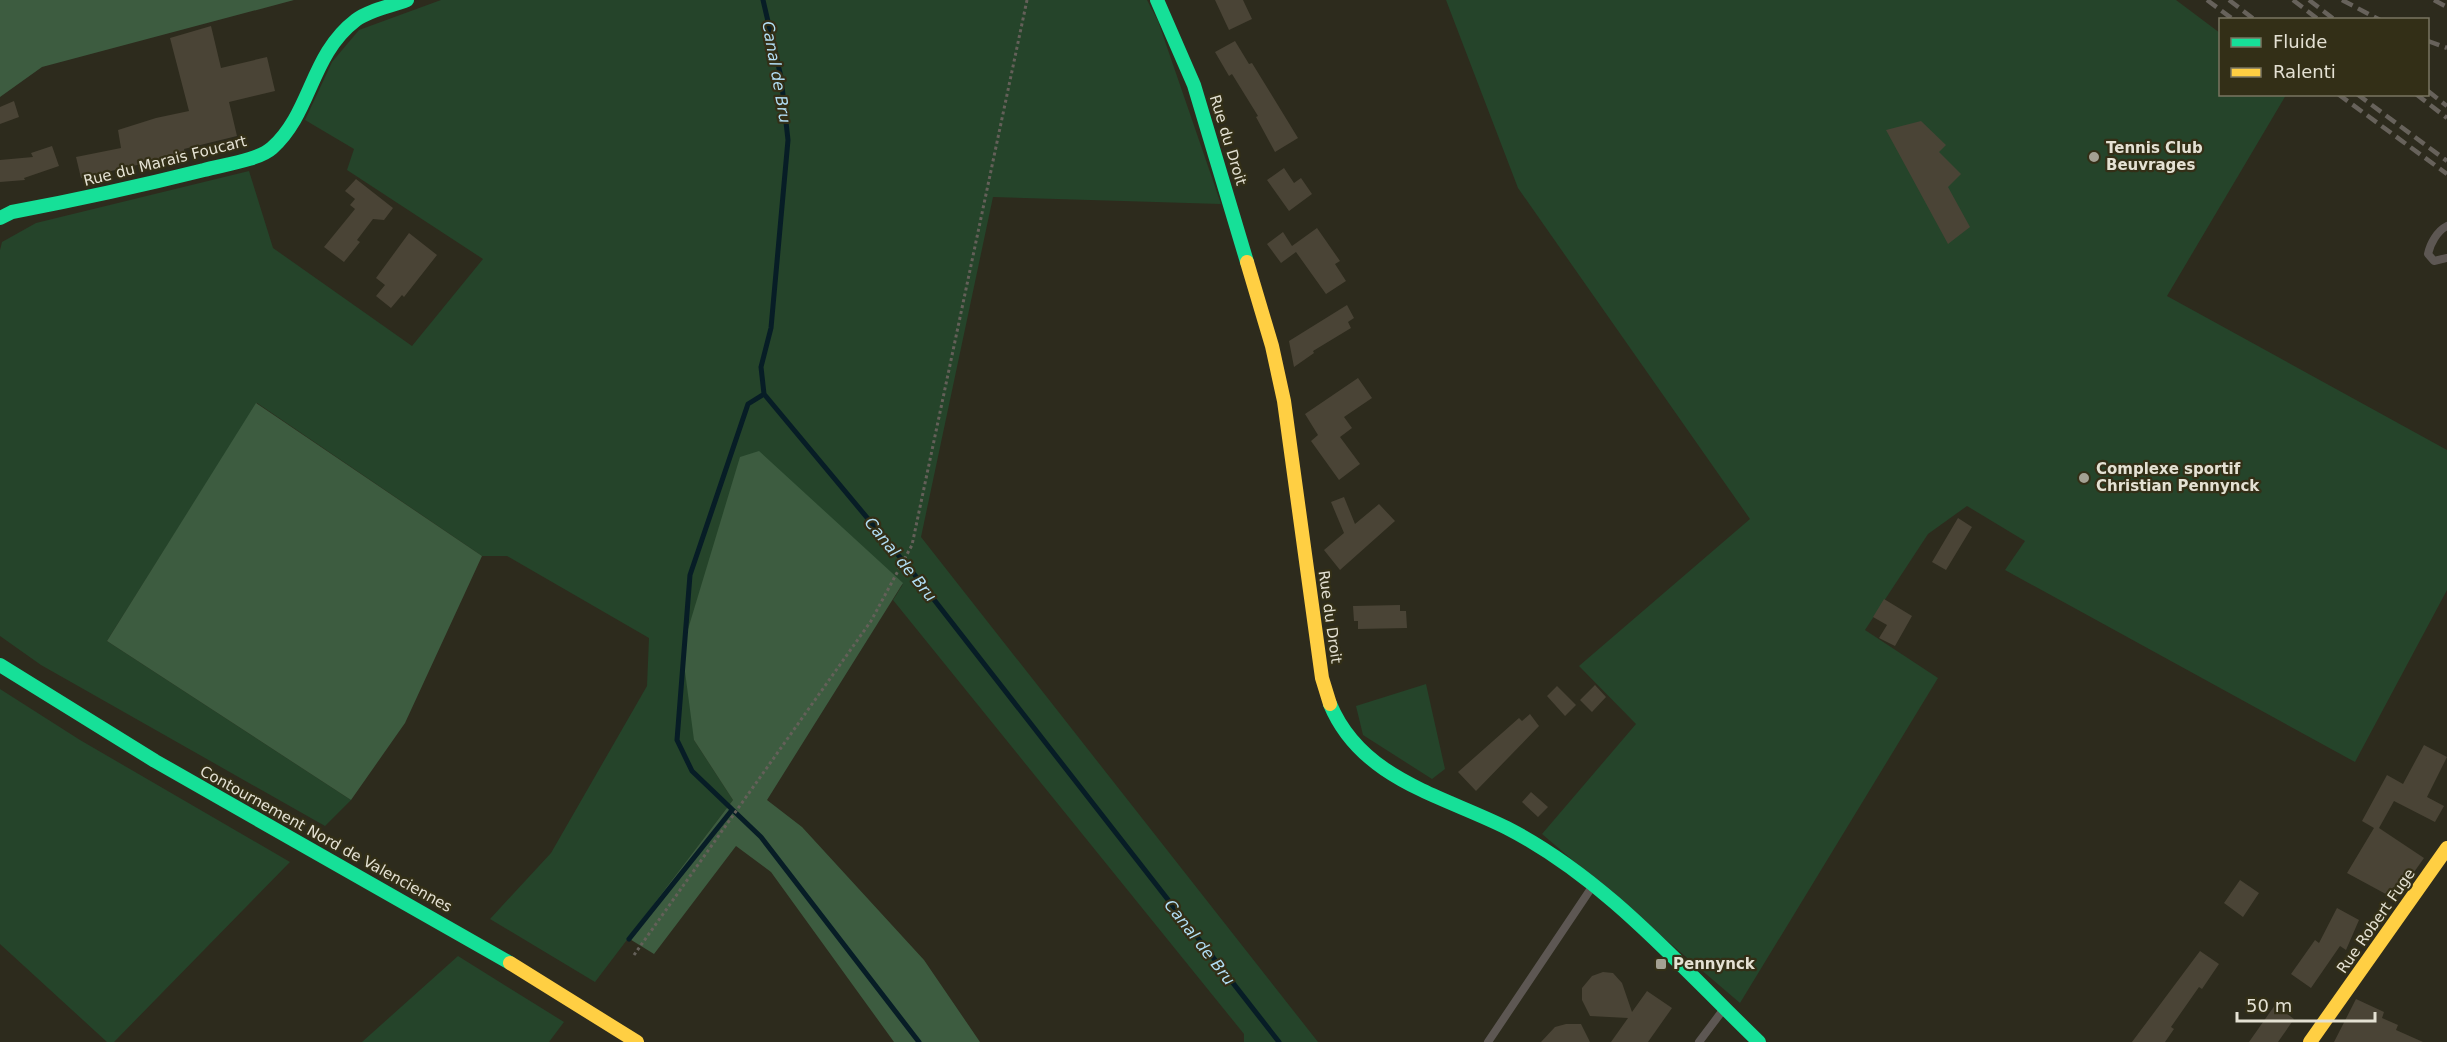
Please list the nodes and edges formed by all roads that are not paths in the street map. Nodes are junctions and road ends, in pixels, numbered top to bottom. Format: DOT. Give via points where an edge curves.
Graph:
graph roads {
  1 [pos="407,0"];
  2 [pos="1157,0"];
  3 [pos="0,218"];
  4 [pos="2447,226"];
  5 [pos="2447,258"];
  6 [pos="0,665"];
  7 [pos="2447,848"];
  8 [pos="1593,886"];
  9 [pos="1724,1009"];
  10 [pos="637,1042"];
  11 [pos="1488,1042"];
  12 [pos="1699,1042"];
  13 [pos="1759,1042"];
  14 [pos="2310,1042"];
  1 -- 3 [label="street, Rue du Marais Foucart" via="358,18 334,40 288,132 270,150 230,164 12,212"];
  2 -- 8 [label="street, Rue du Droit" via="1194,85 1269,332 1284,401 1322,678 1335,718 1353,744 1380,768 1505,827"];
  4 -- 5 [label="lane" via="2439,232 2428,254 2434,261"];
  6 -- 10 [label="street, Contournement Nord de Valenciennes" via="155,761 491,951"];
  7 -- 14 [label="street, Rue Robert Fuge"];
  8 -- 9 [label="street, Rue du Droit" via="1639,924"];
  8 -- 11 [label="lane"];
  9 -- 12 [label="lane"];
  9 -- 13 [label="street, Rue du Droit"];
}
